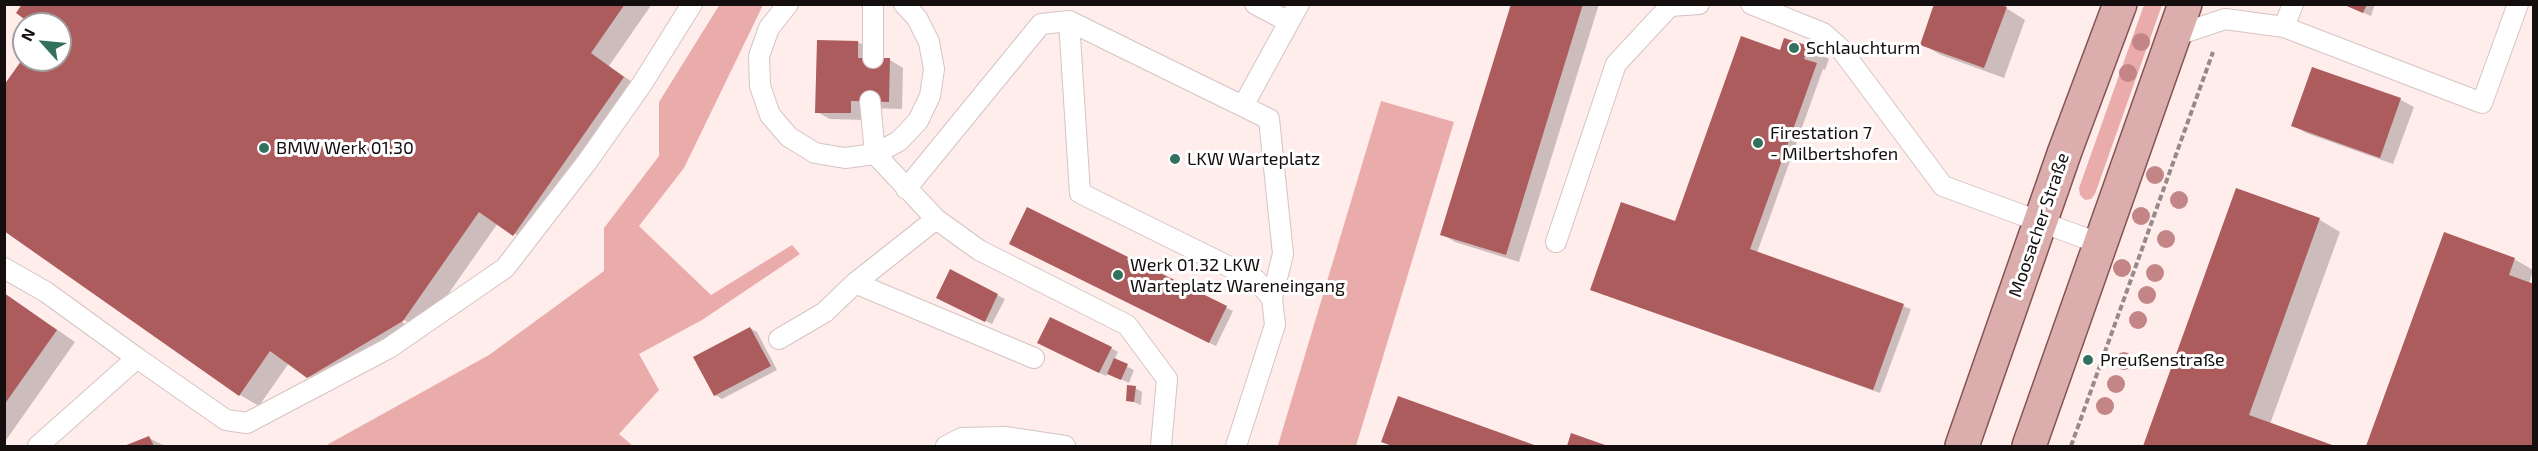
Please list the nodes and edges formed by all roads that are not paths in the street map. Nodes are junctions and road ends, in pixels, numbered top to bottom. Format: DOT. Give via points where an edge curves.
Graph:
graph roads {
  1 [pos="692,4"];
  2 [pos="788,4"];
  3 [pos="873,4"];
  4 [pos="904,4"];
  5 [pos="1255,4"];
  6 [pos="1699,4"];
  7 [pos="1751,4"];
  8 [pos="2120,4"];
  9 [pos="2185,4"];
  10 [pos="2293,4"];
  11 [pos="2518,4"];
  12 [pos="1294,13"];
  13 [pos="1069,21"];
  14 [pos="2284,27"];
  15 [pos="2174,36"];
  16 [pos="873,58"];
  17 [pos="870,101"];
  18 [pos="1243,106"];
  19 [pos="874,153"];
  20 [pos="906,189"];
  21 [pos="936,219"];
  22 [pos="2041,222"];
  23 [pos="1556,242"];
  24 [pos="2101,244"];
  25 [pos="4,268"];
  26 [pos="855,283"];
  27 [pos="1272,298"];
  28 [pos="779,339"];
  29 [pos="137,358"];
  30 [pos="1034,358"];
  31 [pos="38,447"];
  32 [pos="946,447"];
  33 [pos="1065,447"];
  34 [pos="1161,447"];
  35 [pos="1236,447"];
  36 [pos="1962,447"];
  37 [pos="2029,447"];
  1 -- 29 [label="lane" via="587,162 505,268 389,348 247,423 225,420"];
  2 -- 19 [label="lane" via="769,28 759,56 760,86 770,115 789,137 815,153 845,158"];
  3 -- 16 [label="lane"];
  4 -- 19 [label="lane" via="917,18 929,42 934,69 930,96 918,121 899,141"];
  5 -- 12 [label="lane"];
  6 -- 23 [label="lane" via="1670,6 1616,64"];
  7 -- 22 [label="lane" via="1822,33 1840,48 1943,186"];
  8 -- 22 [label="main road, Moosacher Straße"];
  9 -- 15 [label="main road"];
  10 -- 14 [label="lane"];
  11 -- 14 [label="lane" via="2482,103"];
  12 -- 18 [label="lane"];
  13 -- 18 [label="lane"];
  13 -- 20 [label="lane" via="1041,24"];
  13 -- 27 [label="lane" via="1080,193 1256,280"];
  14 -- 15 [label="lane" via="2225,20"];
  15 -- 24 [label="main road"];
  17 -- 19 [label="lane"];
  18 -- 27 [label="lane" via="1269,119 1283,254"];
  19 -- 20 [label="lane"];
  20 -- 21 [label="lane"];
  21 -- 26 [label="lane"];
  21 -- 34 [label="lane" via="979,250 1127,325 1167,379"];
  22 -- 24 [label="lane"];
  22 -- 36 [label="main road, Moosacher Straße"];
  24 -- 37 [label="main road"];
  25 -- 29 [label="lane" via="46,292"];
  26 -- 28 [label="lane" via="825,312"];
  26 -- 30 [label="lane"];
  27 -- 35 [label="lane" via="1275,325"];
  29 -- 31 [label="lane"];
  32 -- 33 [label="lane" via="962,438 1005,437"];
}
